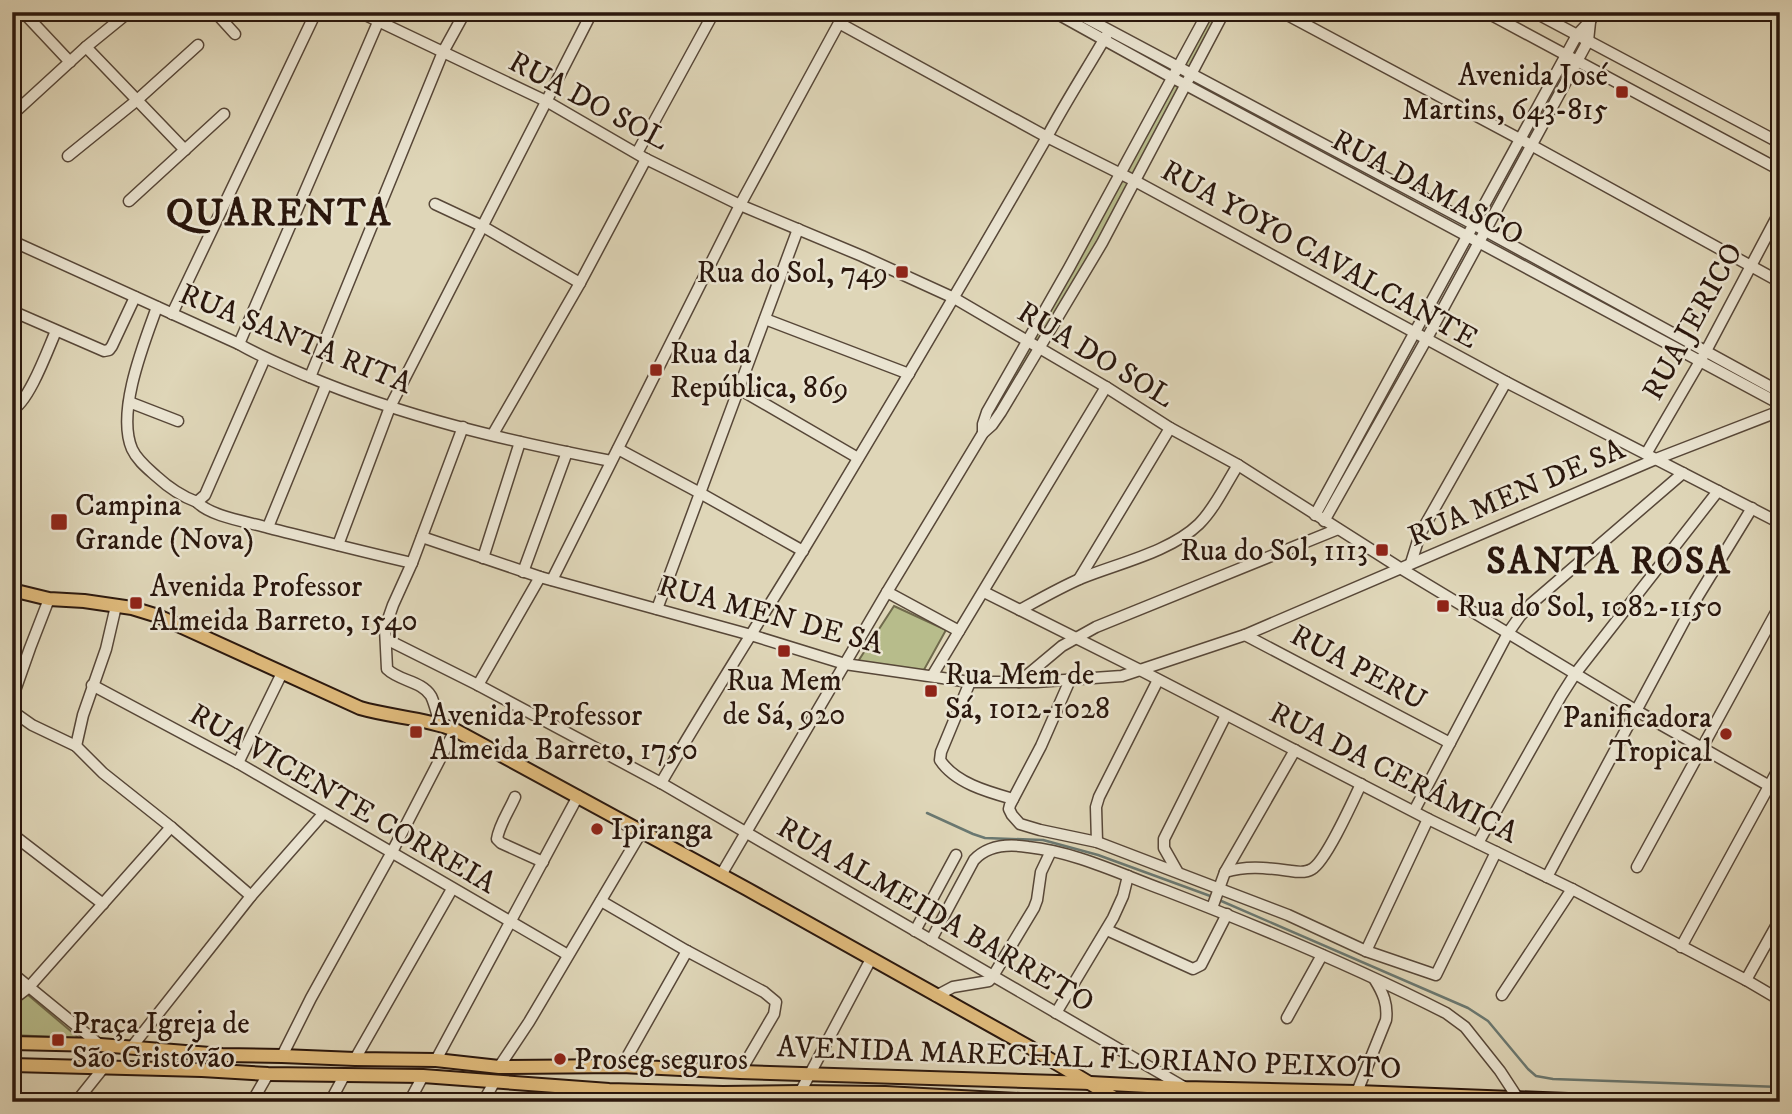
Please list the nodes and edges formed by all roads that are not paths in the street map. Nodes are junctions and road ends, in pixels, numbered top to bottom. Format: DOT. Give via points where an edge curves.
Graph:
graph roads {
  1 [pos="129,12"];
  2 [pos="215,12"];
  3 [pos="316,12"];
  4 [pos="359,12"];
  5 [pos="465,12"];
  6 [pos="592,12"];
  7 [pos="714,12"];
  8 [pos="845,12"];
  9 [pos="1054,12"];
  10 [pos="1075,12"];
  11 [pos="1208,12"];
  12 [pos="1224,12"];
  13 [pos="1282,12"];
  14 [pos="1486,12"];
  15 [pos="1534,12"];
  16 [pos="16,16"];
  17 [pos="1592,17"];
  18 [pos="379,20"];
  19 [pos="839,23"];
  20 [pos="235,34"];
  21 [pos="1106,35"];
  22 [pos="1577,35"];
  23 [pos="1588,41"];
  24 [pos="198,45"];
  25 [pos="86,47"];
  26 [pos="443,52"];
  27 [pos="1566,56"];
  28 [pos="1576,61"];
  29 [pos="69,62"];
  30 [pos="1179,68"];
  31 [pos="1191,75"];
  32 [pos="1173,78"];
  33 [pos="1185,85"];
  34 [pos="136,101"];
  35 [pos="546,101"];
  36 [pos="14,113"];
  37 [pos="225,114"];
  38 [pos="1047,137"];
  39 [pos="1520,139"];
  40 [pos="1780,143"];
  41 [pos="1531,145"];
  42 [pos="185,150"];
  43 [pos="68,156"];
  44 [pos="642,156"];
  45 [pos="1780,170"];
  46 [pos="1120,173"];
  47 [pos="1135,181"];
  48 [pos="129,201"];
  49 [pos="435,204"];
  50 [pos="740,205"];
  51 [pos="1780,211"];
  52 [pos="1473,224"];
  53 [pos="482,226"];
  54 [pos="798,229"];
  55 [pos="1484,230"];
  56 [pos="1466,236"];
  57 [pos="12,241"];
  58 [pos="1478,242"];
  59 [pos="1751,266"];
  60 [pos="1780,282"];
  61 [pos="580,283"];
  62 [pos="135,297"];
  63 [pos="954,298"];
  64 [pos="156,307"];
  65 [pos="12,312"];
  66 [pos="172,314"];
  67 [pos="765,319"];
  68 [pos="56,331"];
  69 [pos="1415,333"];
  70 [pos="1426,340"];
  71 [pos="1028,341"];
  72 [pos="239,344"];
  73 [pos="1041,348"];
  74 [pos="1706,351"];
  75 [pos="265,358"];
  76 [pos="1700,361"];
  77 [pos="909,374"];
  78 [pos="310,377"];
  79 [pos="1506,382"];
  80 [pos="326,384"];
  81 [pos="1106,387"];
  82 [pos="739,389"];
  83 [pos="1780,392"];
  84 [pos="129,402"];
  85 [pos="1780,404"];
  86 [pos="390,407"];
  87 [pos="12,410"];
  88 [pos="1780,411"];
  89 [pos="178,421"];
  90 [pos="463,427"];
  91 [pos="1170,428"];
  92 [pos="983,433"];
  93 [pos="494,434"];
  94 [pos="520,442"];
  95 [pos="618,449"];
  96 [pos="567,452"];
  97 [pos="1646,454"];
  98 [pos="858,458"];
  99 [pos="1656,459"];
  100 [pos="611,461"];
  101 [pos="1238,465"];
  102 [pos="1683,473"];
  103 [pos="1718,491"];
  104 [pos="700,492"];
  105 [pos="194,501"];
  106 [pos="1752,508"];
  107 [pos="1320,518"];
  108 [pos="1780,523"];
  109 [pos="268,527"];
  110 [pos="1338,529"];
  111 [pos="422,537"];
  112 [pos="338,545"];
  113 [pos="803,551"];
  114 [pos="483,558"];
  115 [pos="412,563"];
  116 [pos="1411,563"];
  117 [pos="1400,568"];
  118 [pos="523,572"];
  119 [pos="540,577"];
  120 [pos="1079,579"];
  121 [pos="552,580"];
  122 [pos="12,590"];
  123 [pos="887,592"];
  124 [pos="984,592"];
  125 [pos="49,599"];
  126 [pos="1780,605"];
  127 [pos="116,606"];
  128 [pos="657,609"];
  129 [pos="1020,610"];
  130 [pos="959,631"];
  131 [pos="1508,633"];
  132 [pos="751,635"];
  133 [pos="1245,635"];
  134 [pos="1075,637"];
  135 [pos="386,639"];
  136 [pos="845,664"];
  137 [pos="1140,670"];
  138 [pos="282,673"];
  139 [pos="1575,674"];
  140 [pos="932,676"];
  141 [pos="1070,680"];
  142 [pos="1158,680"];
  143 [pos="970,682"];
  144 [pos="1019,682"];
  145 [pos="92,685"];
  146 [pos="478,685"];
  147 [pos="12,699"];
  148 [pos="1637,711"];
  149 [pos="15,713"];
  150 [pos="1226,715"];
  151 [pos="440,724"];
  152 [pos="455,730"];
  153 [pos="1450,743"];
  154 [pos="76,746"];
  155 [pos="1701,749"];
  156 [pos="1295,750"];
  157 [pos="239,763"];
  158 [pos="1780,766"];
  159 [pos="661,783"];
  160 [pos="1361,784"];
  161 [pos="1769,786"];
  162 [pos="1780,792"];
  163 [pos="578,796"];
  164 [pos="516,797"];
  165 [pos="1011,804"];
  166 [pos="1414,811"];
  167 [pos="324,814"];
  168 [pos="1428,818"];
  169 [pos="171,827"];
  170 [pos="642,831"];
  171 [pos="745,832"];
  172 [pos="12,834"];
  173 [pos="1097,842"];
  174 [pos="1478,843"];
  175 [pos="1051,851"];
  176 [pos="392,852"];
  177 [pos="1496,852"];
  178 [pos="956,855"];
  179 [pos="543,862"];
  180 [pos="1637,867"];
  181 [pos="1177,871"];
  182 [pos="1225,872"];
  183 [pos="721,875"];
  184 [pos="1128,876"];
  185 [pos="1547,877"];
  186 [pos="452,889"];
  187 [pos="1572,889"];
  188 [pos="251,895"];
  189 [pos="1216,898"];
  190 [pos="601,901"];
  191 [pos="103,904"];
  192 [pos="1227,914"];
  193 [pos="1780,919"];
  194 [pos="511,923"];
  195 [pos="1107,930"];
  196 [pos="915,931"];
  197 [pos="931,940"];
  198 [pos="1681,947"];
  199 [pos="687,951"];
  200 [pos="1366,951"];
  201 [pos="568,955"];
  202 [pos="1322,955"];
  203 [pos="871,959"];
  204 [pos="12,973"];
  205 [pos="993,976"];
  206 [pos="1375,980"];
  207 [pos="1746,980"];
  208 [pos="29,987"];
  209 [pos="1502,995"];
  210 [pos="936,996"];
  211 [pos="12,1000"];
  212 [pos="1780,1000"];
  213 [pos="1056,1013"];
  214 [pos="1287,1018"];
  215 [pos="12,1043"];
  216 [pos="100,1045"];
  217 [pos="131,1048"];
  218 [pos="282,1056"];
  219 [pos="355,1059"];
  220 [pos="436,1060"];
  221 [pos="12,1065"];
  222 [pos="622,1066"];
  223 [pos="104,1067"];
  224 [pos="499,1067"];
  225 [pos="740,1072"];
  226 [pos="810,1073"];
  227 [pos="268,1074"];
  228 [pos="344,1076"];
  229 [pos="423,1076"];
  230 [pos="495,1081"];
  231 [pos="1091,1083"];
  232 [pos="1185,1088"];
  233 [pos="1357,1092"];
  234 [pos="606,1096"];
  235 [pos="798,1097"];
  236 [pos="1517,1097"];
  237 [pos="721,1098"];
  238 [pos="883,1098"];
  239 [pos="976,1100"];
  240 [pos="76,1102"];
  241 [pos="252,1102"];
  242 [pos="330,1102"];
  243 [pos="409,1102"];
  244 [pos="483,1102"];
  245 [pos="1058,1102"];
  246 [pos="1121,1102"];
  247 [pos="1619,1102"];
  1 -- 25 [label="street"];
  2 -- 20 [label="street"];
  3 -- 66 [label="street"];
  4 -- 18 [label="street, RUA DO SOL"];
  5 -- 26 [label="street"];
  6 -- 35 [label="street"];
  7 -- 44 [label="street"];
  8 -- 19 [label="street"];
  9 -- 21 [label="street, RUA DAMASCO"];
  10 -- 21 [label="street, RUA DAMASCO"];
  11 -- 30 [label="street"];
  12 -- 31 [label="street"];
  13 -- 39 [label="street"];
  14 -- 27 [label="street"];
  15 -- 22 [label="street"];
  16 -- 29 [label="street"];
  17 -- 22 [label="street"];
  17 -- 23 [label="street"];
  18 -- 26 [label="street, RUA DO SOL"];
  18 -- 72 [label="street"];
  19 -- 38 [label="street, RUA YOYO CAVALCANTE"];
  19 -- 50 [label="street"];
  21 -- 30 [label="street, RUA DAMASCO"];
  21 -- 32 [label="street, RUA DAMASCO"];
  21 -- 38 [label="street"];
  22 -- 23 [label="street"];
  22 -- 27 [label="street"];
  23 -- 28 [label="street"];
  23 -- 40 [label="street"];
  24 -- 34 [label="street"];
  25 -- 29 [label="street"];
  25 -- 34 [label="street"];
  26 -- 35 [label="street, RUA DO SOL"];
  26 -- 78 [label="street"];
  27 -- 28 [label="street"];
  27 -- 39 [label="street"];
  28 -- 41 [label="street"];
  28 -- 45 [label="street"];
  29 -- 36 [label="street"];
  30 -- 31 [label="street, RUA DAMASCO"];
  30 -- 32 [label="street"];
  31 -- 33 [label="street"];
  31 -- 52 [label="street, RUA DAMASCO"];
  32 -- 33 [label="street, RUA DAMASCO"];
  32 -- 46 [label="street"];
  33 -- 47 [label="street"];
  33 -- 56 [label="street, RUA DAMASCO"];
  34 -- 42 [label="street"];
  34 -- 43 [label="street"];
  35 -- 44 [label="street, RUA DO SOL"];
  35 -- 53 [label="street"];
  37 -- 42 [label="street"];
  38 -- 46 [label="street, RUA YOYO CAVALCANTE"];
  38 -- 63 [label="street"];
  39 -- 41 [label="street"];
  39 -- 52 [label="street"];
  41 -- 55 [label="street"];
  41 -- 59 [label="street"];
  42 -- 48 [label="street"];
  44 -- 50 [label="street, RUA DO SOL"];
  44 -- 61 [label="street"];
  46 -- 47 [label="street, RUA YOYO CAVALCANTE"];
  46 -- 71 [label="street"];
  47 -- 69 [label="street, RUA YOYO CAVALCANTE"];
  47 -- 73 [label="street"];
  49 -- 53 [label="street"];
  50 -- 54 [label="street, RUA DO SOL"];
  50 -- 95 [label="street"];
  51 -- 59 [label="street, RUA JERICO"];
  52 -- 55 [label="street, RUA DAMASCO"];
  52 -- 56 [label="street"];
  53 -- 61 [label="street"];
  53 -- 86 [label="street"];
  54 -- 63 [label="street, RUA DO SOL"];
  54 -- 67 [label="street"];
  55 -- 58 [label="street"];
  55 -- 74 [label="street, RUA DAMASCO"];
  56 -- 58 [label="street, RUA DAMASCO"];
  56 -- 69 [label="street"];
  57 -- 62 [label="street, RUA SANTA RITA"];
  58 -- 70 [label="street"];
  58 -- 76 [label="street, RUA DAMASCO"];
  59 -- 60 [label="street"];
  59 -- 74 [label="street, RUA JERICO"];
  61 -- 93 [label="street"];
  62 -- 64 [label="street, RUA SANTA RITA"];
  62 -- 68 [label="street" via="109,350"];
  63 -- 71 [label="street, RUA DO SOL"];
  63 -- 77 [label="street"];
  64 -- 66 [label="street, RUA SANTA RITA"];
  64 -- 84 [label="street"];
  65 -- 68 [label="street"];
  66 -- 72 [label="street, RUA SANTA RITA"];
  67 -- 77 [label="street"];
  67 -- 82 [label="street"];
  68 -- 87 [label="street" via="30,388"];
  69 -- 70 [label="street, RUA YOYO CAVALCANTE"];
  69 -- 107 [label="street"];
  70 -- 79 [label="street, RUA YOYO CAVALCANTE"];
  70 -- 107 [label="street"];
  71 -- 73 [label="street, RUA DO SOL"];
  71 -- 92 [label="street" via="985,418"];
  72 -- 75 [label="street, RUA SANTA RITA"];
  73 -- 81 [label="street, RUA DO SOL"];
  73 -- 92 [label="street"];
  74 -- 76 [label="street, RUA JERICO"];
  74 -- 83 [label="street, RUA DAMASCO"];
  75 -- 78 [label="street, RUA SANTA RITA"];
  75 -- 105 [label="street" via="205,495"];
  76 -- 85 [label="street, RUA DAMASCO"];
  76 -- 97 [label="street, RUA JERICO"];
  77 -- 98 [label="street"];
  78 -- 80 [label="street, RUA SANTA RITA"];
  79 -- 97 [label="street, RUA YOYO CAVALCANTE"];
  79 -- 116 [label="street" via="1420,534"];
  80 -- 86 [label="street, RUA SANTA RITA"];
  80 -- 109 [label="street"];
  81 -- 91 [label="street, RUA DO SOL"];
  81 -- 124 [label="street"];
  82 -- 98 [label="street"];
  82 -- 104 [label="street"];
  84 -- 89 [label="street"];
  84 -- 105 [label="street" via="127,429 137,458 164,483"];
  86 -- 90 [label="street, RUA SANTA RITA"];
  86 -- 112 [label="street"];
  88 -- 99 [label="street, RUA MEN DE SA"];
  90 -- 93 [label="street, RUA SANTA RITA"];
  90 -- 111 [label="street"];
  91 -- 101 [label="street, RUA DO SOL"];
  91 -- 120 [label="street"];
  92 -- 123 [label="street"];
  93 -- 94 [label="street, RUA SANTA RITA"];
  94 -- 96 [label="street, RUA SANTA RITA"];
  94 -- 114 [label="street"];
  95 -- 100 [label="street"];
  95 -- 104 [label="street"];
  96 -- 100 [label="street, RUA SANTA RITA"];
  96 -- 118 [label="street"];
  97 -- 99 [label="street, RUA YOYO CAVALCANTE"];
  98 -- 113 [label="street"];
  99 -- 102 [label="street, RUA YOYO CAVALCANTE"];
  99 -- 116 [label="street, RUA MEN DE SA"];
  100 -- 121 [label="street"];
  101 -- 107 [label="street, RUA DO SOL"];
  101 -- 120 [label="street" via="1193,529 1151,552"];
  102 -- 103 [label="street, RUA YOYO CAVALCANTE"];
  102 -- 131 [label="street" via="1531,604"];
  103 -- 106 [label="street, RUA YOYO CAVALCANTE"];
  103 -- 139 [label="street"];
  104 -- 113 [label="street"];
  104 -- 128 [label="street"];
  105 -- 109 [label="street" via="211,512"];
  106 -- 108 [label="street, RUA YOYO CAVALCANTE"];
  106 -- 148 [label="street" via="1695,601"];
  107 -- 110 [label="street, RUA DO SOL"];
  109 -- 112 [label="street"];
  110 -- 117 [label="street, RUA DO SOL"];
  110 -- 134 [label="street"];
  111 -- 114 [label="street, RUA MEN DE SA"];
  111 -- 115 [label="street"];
  112 -- 115 [label="street"];
  113 -- 132 [label="street"];
  114 -- 118 [label="street, RUA MEN DE SA"];
  115 -- 135 [label="street" via="385,628"];
  116 -- 117 [label="street, RUA MEN DE SA"];
  117 -- 131 [label="street, RUA DO SOL"];
  117 -- 133 [label="street, RUA MEN DE SA"];
  118 -- 119 [label="street, RUA MEN DE SA"];
  119 -- 121 [label="street, RUA MEN DE SA"];
  119 -- 146 [label="street"];
  120 -- 129 [label="street"];
  121 -- 128 [label="street, RUA MEN DE SA"];
  122 -- 125 [label="main road"];
  123 -- 130 [label="street"];
  123 -- 136 [label="street"];
  124 -- 129 [label="street, RUA DA CERÂMICA"];
  124 -- 130 [label="street"];
  125 -- 127 [label="main road"];
  125 -- 147 [label="street"];
  126 -- 155 [label="street"];
  127 -- 138 [label="main road" via="158,616"];
  127 -- 145 [label="street"];
  128 -- 132 [label="street, RUA MEN DE SA"];
  129 -- 134 [label="street, RUA DA CERÂMICA"];
  130 -- 140 [label="street"];
  131 -- 139 [label="street, RUA DO SOL"];
  131 -- 153 [label="street"];
  132 -- 136 [label="street, RUA MEN DE SA"];
  132 -- 159 [label="street"];
  133 -- 137 [label="street, RUA MEN DE SA"];
  133 -- 153 [label="street, RUA PERU"];
  134 -- 137 [label="street, RUA DA CERÂMICA"];
  134 -- 144 [label="street"];
  135 -- 146 [label="street, RUA ALMEIDA BARRETO"];
  135 -- 151 [label="street" via="387,669 431,696"];
  136 -- 140 [label="street, RUA MEN DE SA"];
  136 -- 171 [label="street"];
  137 -- 141 [label="street, RUA MEN DE SA"];
  137 -- 142 [label="street, RUA DA CERÂMICA"];
  138 -- 151 [label="main road" via="360,708"];
  138 -- 157 [label="street"];
  139 -- 148 [label="street, RUA DO SOL"];
  139 -- 174 [label="street"];
  140 -- 143 [label="street, RUA MEN DE SA"];
  141 -- 144 [label="street, RUA MEN DE SA"];
  141 -- 165 [label="street"];
  142 -- 150 [label="street, RUA DA CERÂMICA"];
  142 -- 173 [label="street" via="1099,797"];
  143 -- 144 [label="street, RUA MEN DE SA"];
  143 -- 165 [label="street" via="940,760 969,783"];
  145 -- 154 [label="street"];
  145 -- 157 [label="street, RUA VICENTE CORREIA"];
  146 -- 159 [label="street, RUA ALMEIDA BARRETO"];
  148 -- 155 [label="street, RUA DO SOL"];
  148 -- 185 [label="street"];
  149 -- 154 [label="street"];
  150 -- 156 [label="street, RUA DA CERÂMICA"];
  150 -- 181 [label="street" via="1164,839"];
  151 -- 152 [label="main road"];
  152 -- 163 [label="main road"];
  152 -- 176 [label="street"];
  153 -- 166 [label="street"];
  154 -- 169 [label="street"];
  155 -- 161 [label="street, RUA DO SOL"];
  155 -- 180 [label="street"];
  156 -- 160 [label="street, RUA DA CERÂMICA"];
  156 -- 182 [label="street"];
  157 -- 167 [label="street, RUA VICENTE CORREIA"];
  158 -- 161 [label="street"];
  159 -- 171 [label="street, RUA ALMEIDA BARRETO"];
  160 -- 166 [label="street, RUA DA CERÂMICA"];
  160 -- 182 [label="street" via="1325,854 1312,869 1256,866"];
  161 -- 162 [label="street, RUA DO SOL"];
  161 -- 198 [label="street"];
  163 -- 170 [label="main road"];
  163 -- 179 [label="street"];
  164 -- 179 [label="street" via="497,839"];
  165 -- 173 [label="street" via="1015,819 1029,827"];
  166 -- 168 [label="street, RUA DA CERÂMICA"];
  167 -- 176 [label="street, RUA VICENTE CORREIA"];
  167 -- 188 [label="street"];
  168 -- 174 [label="street, RUA DA CERÂMICA"];
  168 -- 200 [label="street"];
  169 -- 188 [label="street"];
  169 -- 191 [label="street"];
  170 -- 183 [label="main road"];
  170 -- 190 [label="street"];
  171 -- 183 [label="street"];
  171 -- 196 [label="street, RUA ALMEIDA BARRETO"];
  172 -- 191 [label="street"];
  173 -- 181 [label="street"];
  174 -- 177 [label="street, RUA DA CERÂMICA"];
  175 -- 184 [label="street"];
  175 -- 197 [label="street" via="1010,846 988,849 974,860"];
  175 -- 205 [label="street" via="1041,872 1034,908"];
  176 -- 186 [label="street, RUA VICENTE CORREIA"];
  176 -- 218 [label="street"];
  177 -- 185 [label="street, RUA DA CERÂMICA"];
  177 -- 200 [label="street" via="1436,975"];
  178 -- 196 [label="street"];
  179 -- 194 [label="street"];
  181 -- 189 [label="street"];
  182 -- 189 [label="street"];
  183 -- 203 [label="main road"];
  184 -- 189 [label="street"];
  184 -- 195 [label="street"];
  185 -- 187 [label="street, RUA DA CERÂMICA"];
  186 -- 194 [label="street, RUA VICENTE CORREIA"];
  186 -- 219 [label="street"];
  187 -- 198 [label="street, RUA DA CERÂMICA"];
  187 -- 209 [label="street"];
  188 -- 217 [label="street"];
  189 -- 192 [label="street"];
  189 -- 200 [label="street" via="1288,915"];
  190 -- 199 [label="street"];
  190 -- 201 [label="street"];
  191 -- 208 [label="street"];
  192 -- 195 [label="street" via="1201,965 1190,969"];
  192 -- 202 [label="street"];
  193 -- 207 [label="street"];
  194 -- 201 [label="street, RUA VICENTE CORREIA"];
  194 -- 220 [label="street"];
  195 -- 213 [label="street"];
  196 -- 197 [label="street, RUA ALMEIDA BARRETO"];
  197 -- 205 [label="street, RUA ALMEIDA BARRETO"];
  198 -- 207 [label="street, RUA DA CERÂMICA"];
  199 -- 222 [label="street"];
  199 -- 225 [label="street" via="776,1002 774,1014"];
  201 -- 224 [label="street"];
  202 -- 206 [label="street"];
  202 -- 214 [label="street"];
  203 -- 210 [label="main road"];
  203 -- 226 [label="street"];
  204 -- 208 [label="street"];
  205 -- 210 [label="street"];
  205 -- 213 [label="street, RUA ALMEIDA BARRETO"];
  206 -- 233 [label="street" via="1385,999 1386,1020"];
  206 -- 236 [label="street" via="1446,1013 1465,1027"];
  207 -- 212 [label="street, RUA DA CERÂMICA"];
  208 -- 211 [label="street"];
  208 -- 216 [label="street"];
  210 -- 231 [label="main road"];
  213 -- 232 [label="street, RUA ALMEIDA BARRETO"];
  215 -- 216 [label="main road, AVENIDA MARECHAL FLORIANO PEIXOTO"];
  216 -- 217 [label="main road, AVENIDA MARECHAL FLORIANO PEIXOTO"];
  217 -- 218 [label="main road, AVENIDA MARECHAL FLORIANO PEIXOTO"];
  218 -- 219 [label="main road, AVENIDA MARECHAL FLORIANO PEIXOTO"];
  219 -- 220 [label="main road, AVENIDA MARECHAL FLORIANO PEIXOTO"];
  220 -- 224 [label="main road, AVENIDA MARECHAL FLORIANO PEIXOTO"];
  221 -- 223 [label="main road, AVENIDA MARECHAL FLORIANO PEIXOTO"];
  222 -- 224 [label="main road, AVENIDA MARECHAL FLORIANO PEIXOTO"];
  222 -- 225 [label="main road, AVENIDA MARECHAL FLORIANO PEIXOTO"];
  223 -- 227 [label="main road, AVENIDA MARECHAL FLORIANO PEIXOTO"];
  223 -- 240 [label="street"];
  225 -- 226 [label="main road, AVENIDA MARECHAL FLORIANO PEIXOTO"];
  226 -- 231 [label="main road, AVENIDA MARECHAL FLORIANO PEIXOTO"];
  226 -- 235 [label="street"];
  227 -- 228 [label="main road, AVENIDA MARECHAL FLORIANO PEIXOTO"];
  227 -- 241 [label="street"];
  228 -- 229 [label="main road, AVENIDA MARECHAL FLORIANO PEIXOTO"];
  228 -- 242 [label="street"];
  229 -- 230 [label="main road, AVENIDA MARECHAL FLORIANO PEIXOTO"];
  229 -- 243 [label="street"];
  230 -- 234 [label="main road, AVENIDA MARECHAL FLORIANO PEIXOTO"];
  230 -- 244 [label="street"];
  231 -- 232 [label="main road, AVENIDA MARECHAL FLORIANO PEIXOTO"];
  231 -- 246 [label="main road"];
  232 -- 233 [label="main road, AVENIDA MARECHAL FLORIANO PEIXOTO"];
  233 -- 236 [label="main road, AVENIDA MARECHAL FLORIANO PEIXOTO"];
  234 -- 237 [label="main road, AVENIDA MARECHAL FLORIANO PEIXOTO"];
  235 -- 237 [label="main road, AVENIDA MARECHAL FLORIANO PEIXOTO"];
  235 -- 238 [label="main road, AVENIDA MARECHAL FLORIANO PEIXOTO"];
  236 -- 247 [label="main road, AVENIDA MARECHAL FLORIANO PEIXOTO"];
  238 -- 239 [label="main road, AVENIDA MARECHAL FLORIANO PEIXOTO"];
  239 -- 245 [label="main road, AVENIDA MARECHAL FLORIANO PEIXOTO"];
}
